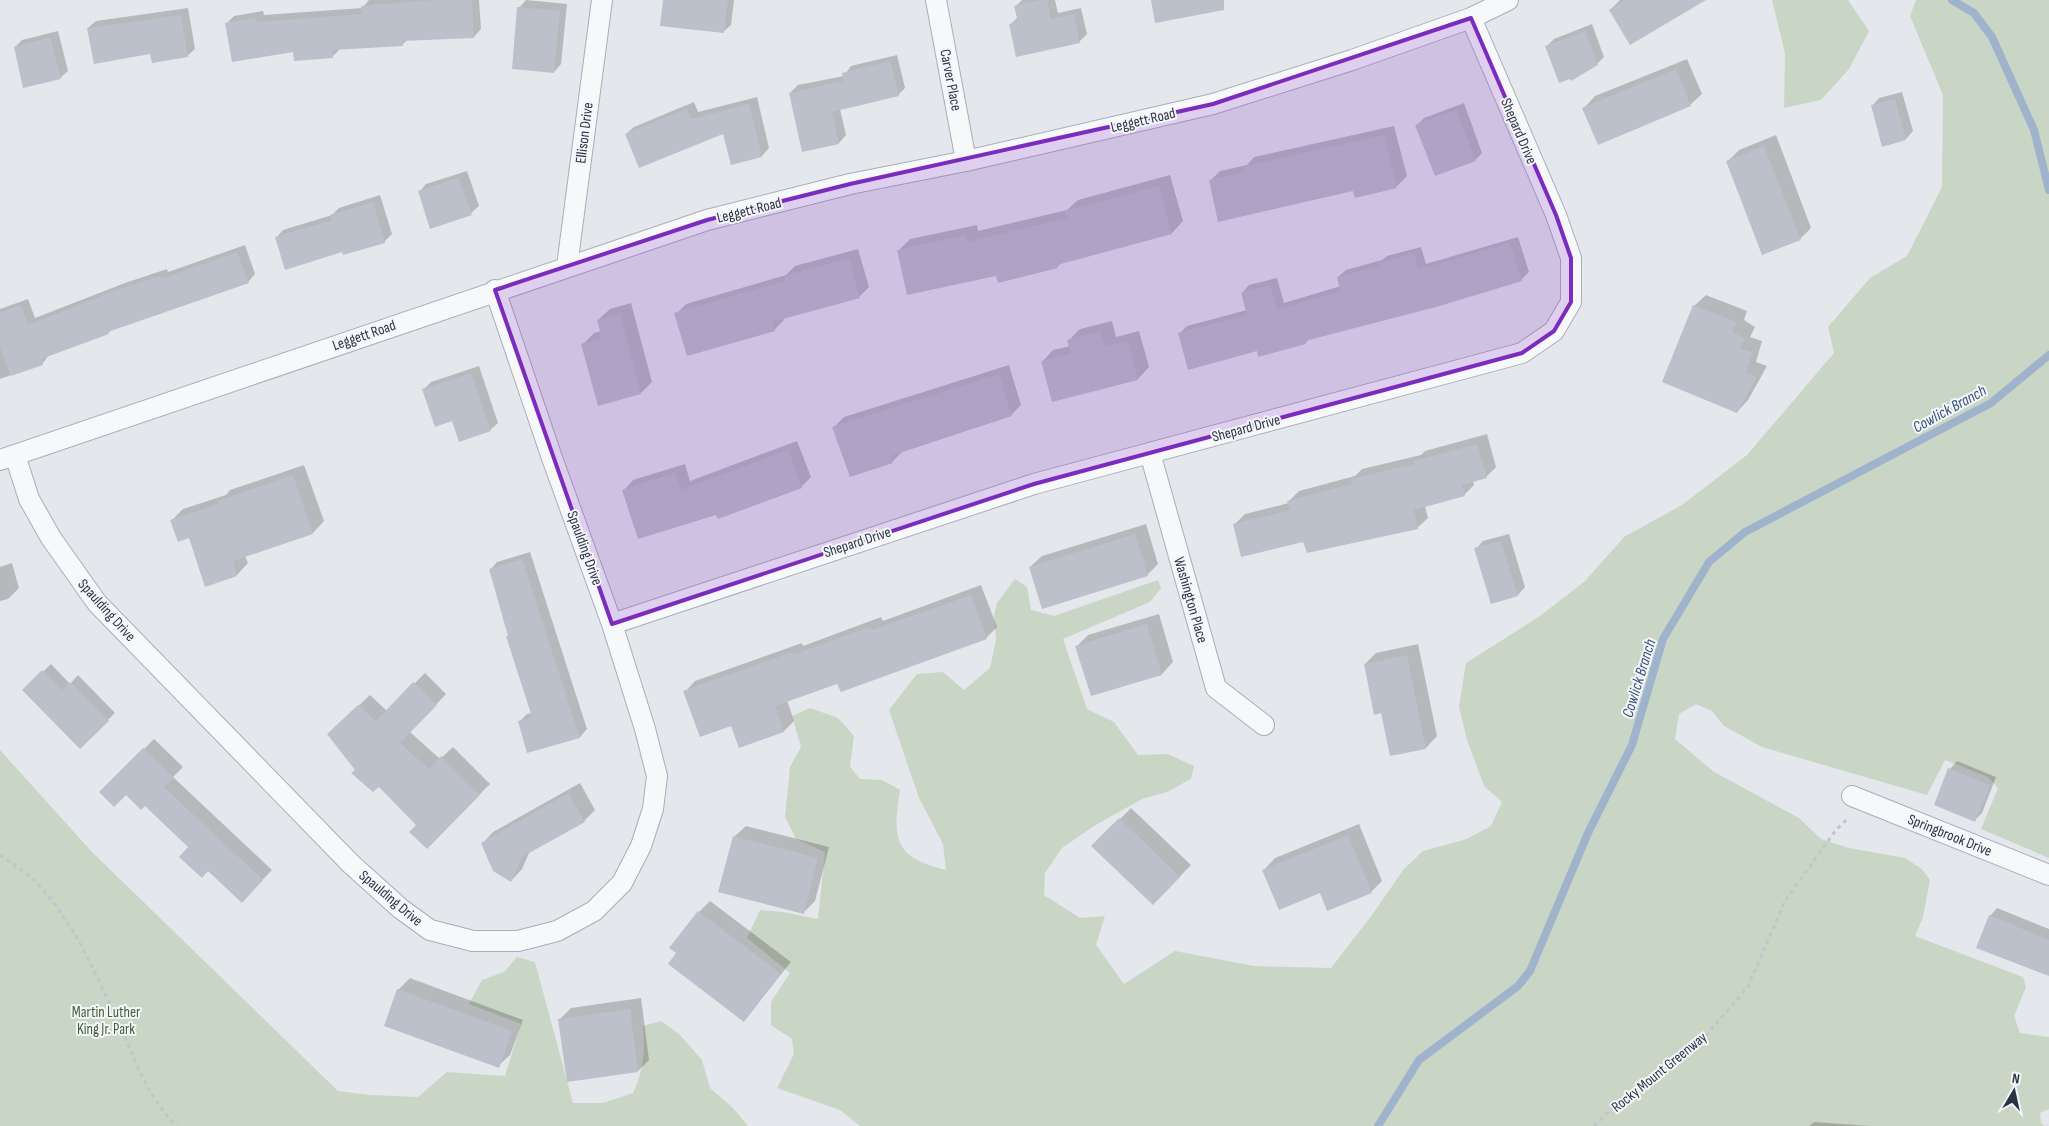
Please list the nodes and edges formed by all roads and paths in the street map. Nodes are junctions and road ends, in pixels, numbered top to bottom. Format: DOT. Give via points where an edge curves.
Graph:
graph roads {
  1 [pos="602,0"];
  2 [pos="936,0"];
  3 [pos="1508,0"];
  4 [pos="1470,18"];
  5 [pos="966,161"];
  6 [pos="567,266"];
  7 [pos="495,290"];
  8 [pos="1150,453"];
  9 [pos="8,458"];
  10 [pos="612,624"];
  11 [pos="1264,725"];
  12 [pos="1852,796"];
  13 [pos="1850,816"];
  14 [pos="0,855"];
  15 [pos="2049,875"];
  16 [pos="177,1126"];
  17 [pos="1594,1126"];
  1 -- 6 [label="street, Ellison Drive"];
  2 -- 5 [label="street, Carver Place"];
  3 -- 4 [label="street, Leggett Road"];
  4 -- 5 [label="street, Leggett Road" via="1214,104"];
  4 -- 8 [label="street, Shepard Drive" via="1556,215 1571,258 1571,302 1554,331 1522,353"];
  5 -- 6 [label="street, Leggett Road" via="850,184 707,220"];
  6 -- 7 [label="street, Leggett Road"];
  7 -- 9 [label="street, Leggett Road"];
  7 -- 10 [label="street, Spaulding Drive"];
  8 -- 10 [label="street, Shepard Drive" via="1034,484"];
  8 -- 11 [label="street, Washington Place" via="1216,688"];
  9 -- 10 [label="street, Spaulding Drive" via="51,538 97,603 351,864 430,930 473,941 518,941 557,931 594,911 622,883 641,846 653,809 657,776"];
  12 -- 15 [label="street, Springbrook Drive"];
  13 -- 17 [label="path, Rocky Mount Greenway" via="1836,830 1785,901 1748,987 1699,1044 1624,1097"];
  14 -- 16 [label="path" via="28,876 57,908 84,951 142,1079"];
}
